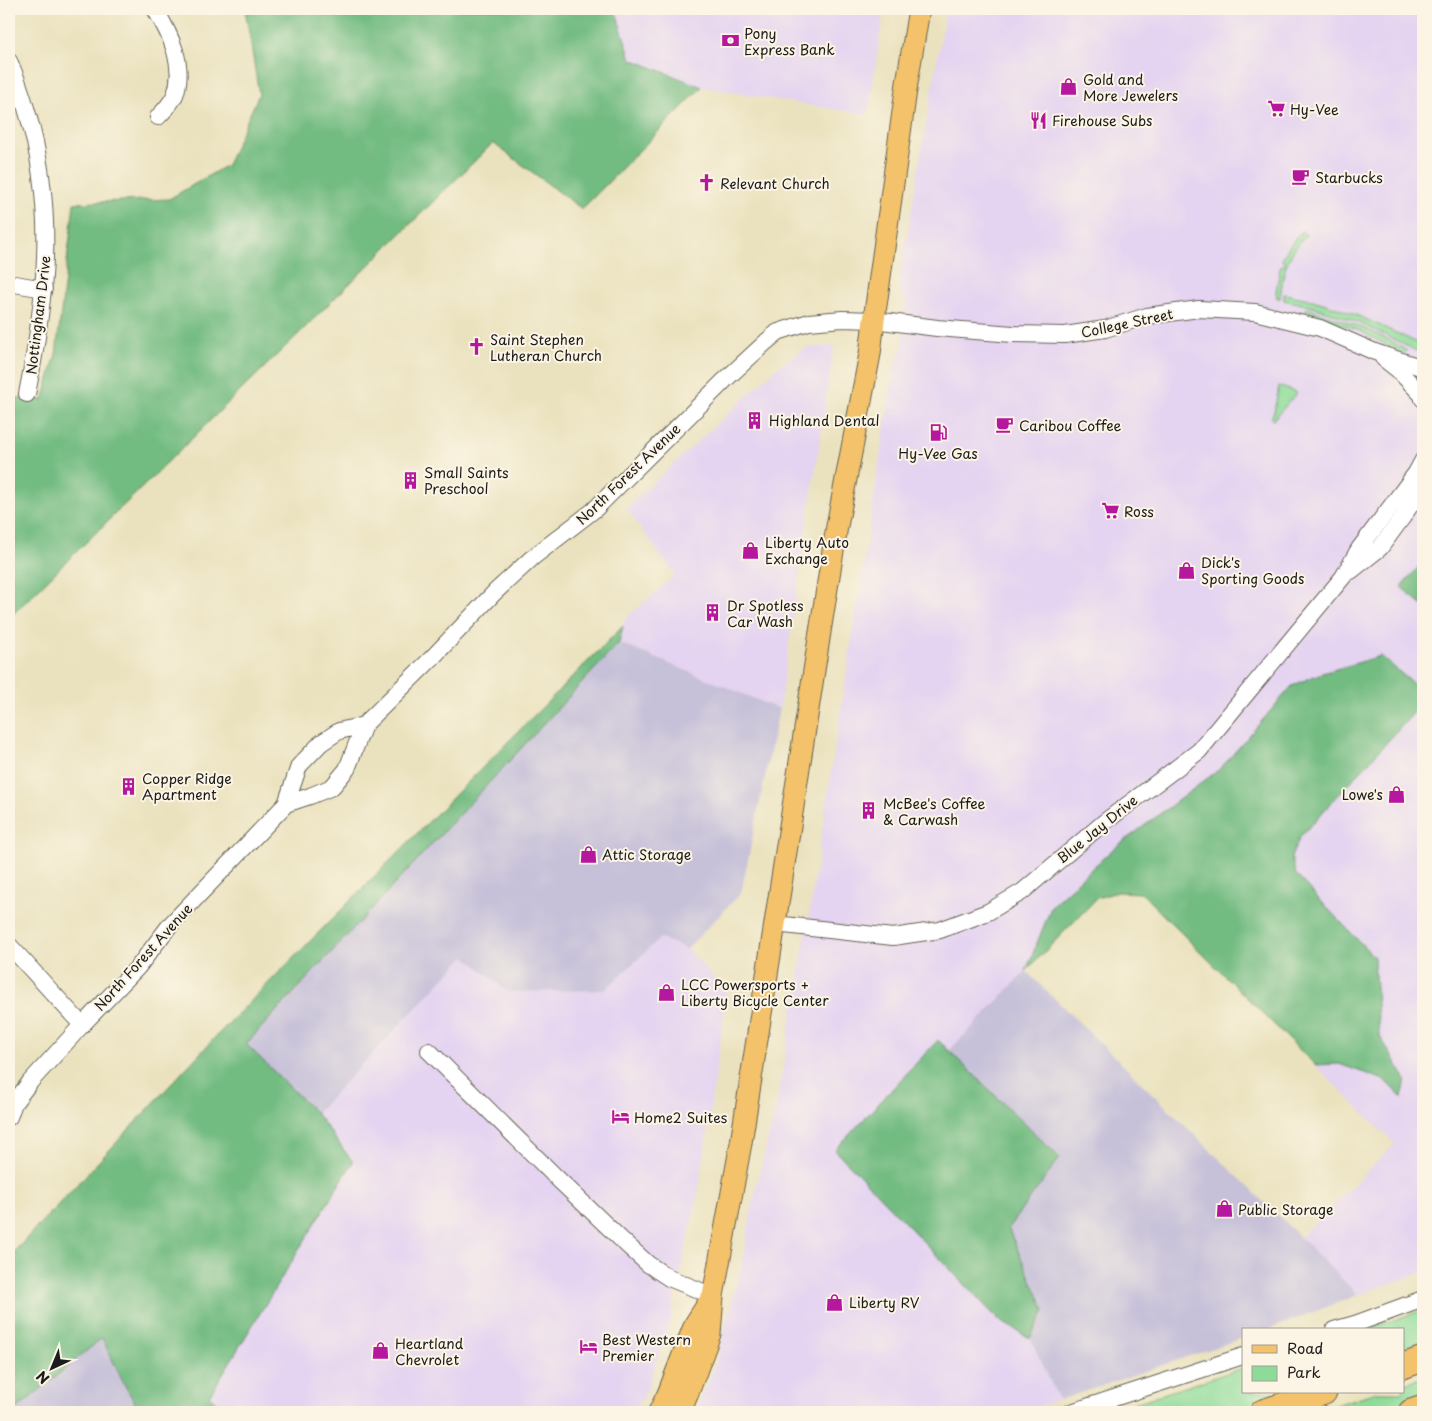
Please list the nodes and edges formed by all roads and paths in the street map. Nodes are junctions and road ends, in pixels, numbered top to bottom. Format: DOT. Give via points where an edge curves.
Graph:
graph roads {
  1 [pos="155,9"];
  2 [pos="919,9"];
  3 [pos="9,61"];
  4 [pos="158,117"];
  5 [pos="9,283"];
  6 [pos="44,289"];
  7 [pos="874,320"];
  8 [pos="1375,352"];
  9 [pos="1423,368"];
  10 [pos="28,394"];
  11 [pos="1423,399"];
  12 [pos="1423,460"];
  13 [pos="1423,486"];
  14 [pos="1343,577"];
  15 [pos="364,724"];
  16 [pos="286,804"];
  17 [pos="776,924"];
  18 [pos="9,945"];
  19 [pos="82,1025"];
  20 [pos="429,1051"];
  21 [pos="9,1117"];
  22 [pos="713,1296"];
  23 [pos="1423,1299"];
  24 [pos="1341,1328"];
  25 [pos="1242,1356"];
  26 [pos="1423,1359"];
  27 [pos="1404,1366"];
  28 [pos="1318,1394"];
  29 [pos="1423,1408"];
  30 [pos="659,1412"];
  31 [pos="680,1412"];
  32 [pos="1072,1412"];
  33 [pos="1263,1412"];
  34 [pos="1411,1412"];
  1 -- 4 [label="street" via="170,36 178,64 174,96"];
  2 -- 7 [label="main road"];
  3 -- 6 [label="street, Nottingham Drive" via="33,131 44,194"];
  5 -- 6 [label="street"];
  6 -- 10 [label="street, Nottingham Drive"];
  7 -- 8 [label="street, College Street" via="980,332 1065,335 1104,329 1147,316 1199,310 1255,312 1320,328"];
  7 -- 15 [label="street, North Forest Avenue" via="808,322 778,332 594,510 494,592"];
  7 -- 17 [label="main road" via="837,526"];
  8 -- 9 [label="street, College Street"];
  8 -- 11 [label="street, College Street" via="1398,370"];
  12 -- 14 [label="street, Blue Jay Drive" via="1359,549"];
  13 -- 14 [label="street, Blue Jay Drive" via="1380,548"];
  14 -- 17 [label="street, Blue Jay Drive" via="1199,751 1102,824 1022,892 988,912 918,935 893,937"];
  15 -- 16 [label="street, North Forest Avenue" via="339,731 321,743 299,766"];
  15 -- 16 [label="street, North Forest Avenue" via="348,769 332,787"];
  16 -- 19 [label="street, North Forest Avenue" via="170,925 138,967"];
  17 -- 22 [label="main road"];
  18 -- 19 [label="street"];
  19 -- 21 [label="street, North Forest Avenue" via="19,1096"];
  20 -- 22 [label="street" via="648,1264 669,1278"];
  22 -- 30 [label="main road" via="695,1324"];
  22 -- 31 [label="main road" via="710,1334"];
  23 -- 24 [label="street"];
  25 -- 32 [label="street"];
  26 -- 27 [label="highway"];
  28 -- 33 [label="highway"];
  29 -- 34 [label="highway"];
}
